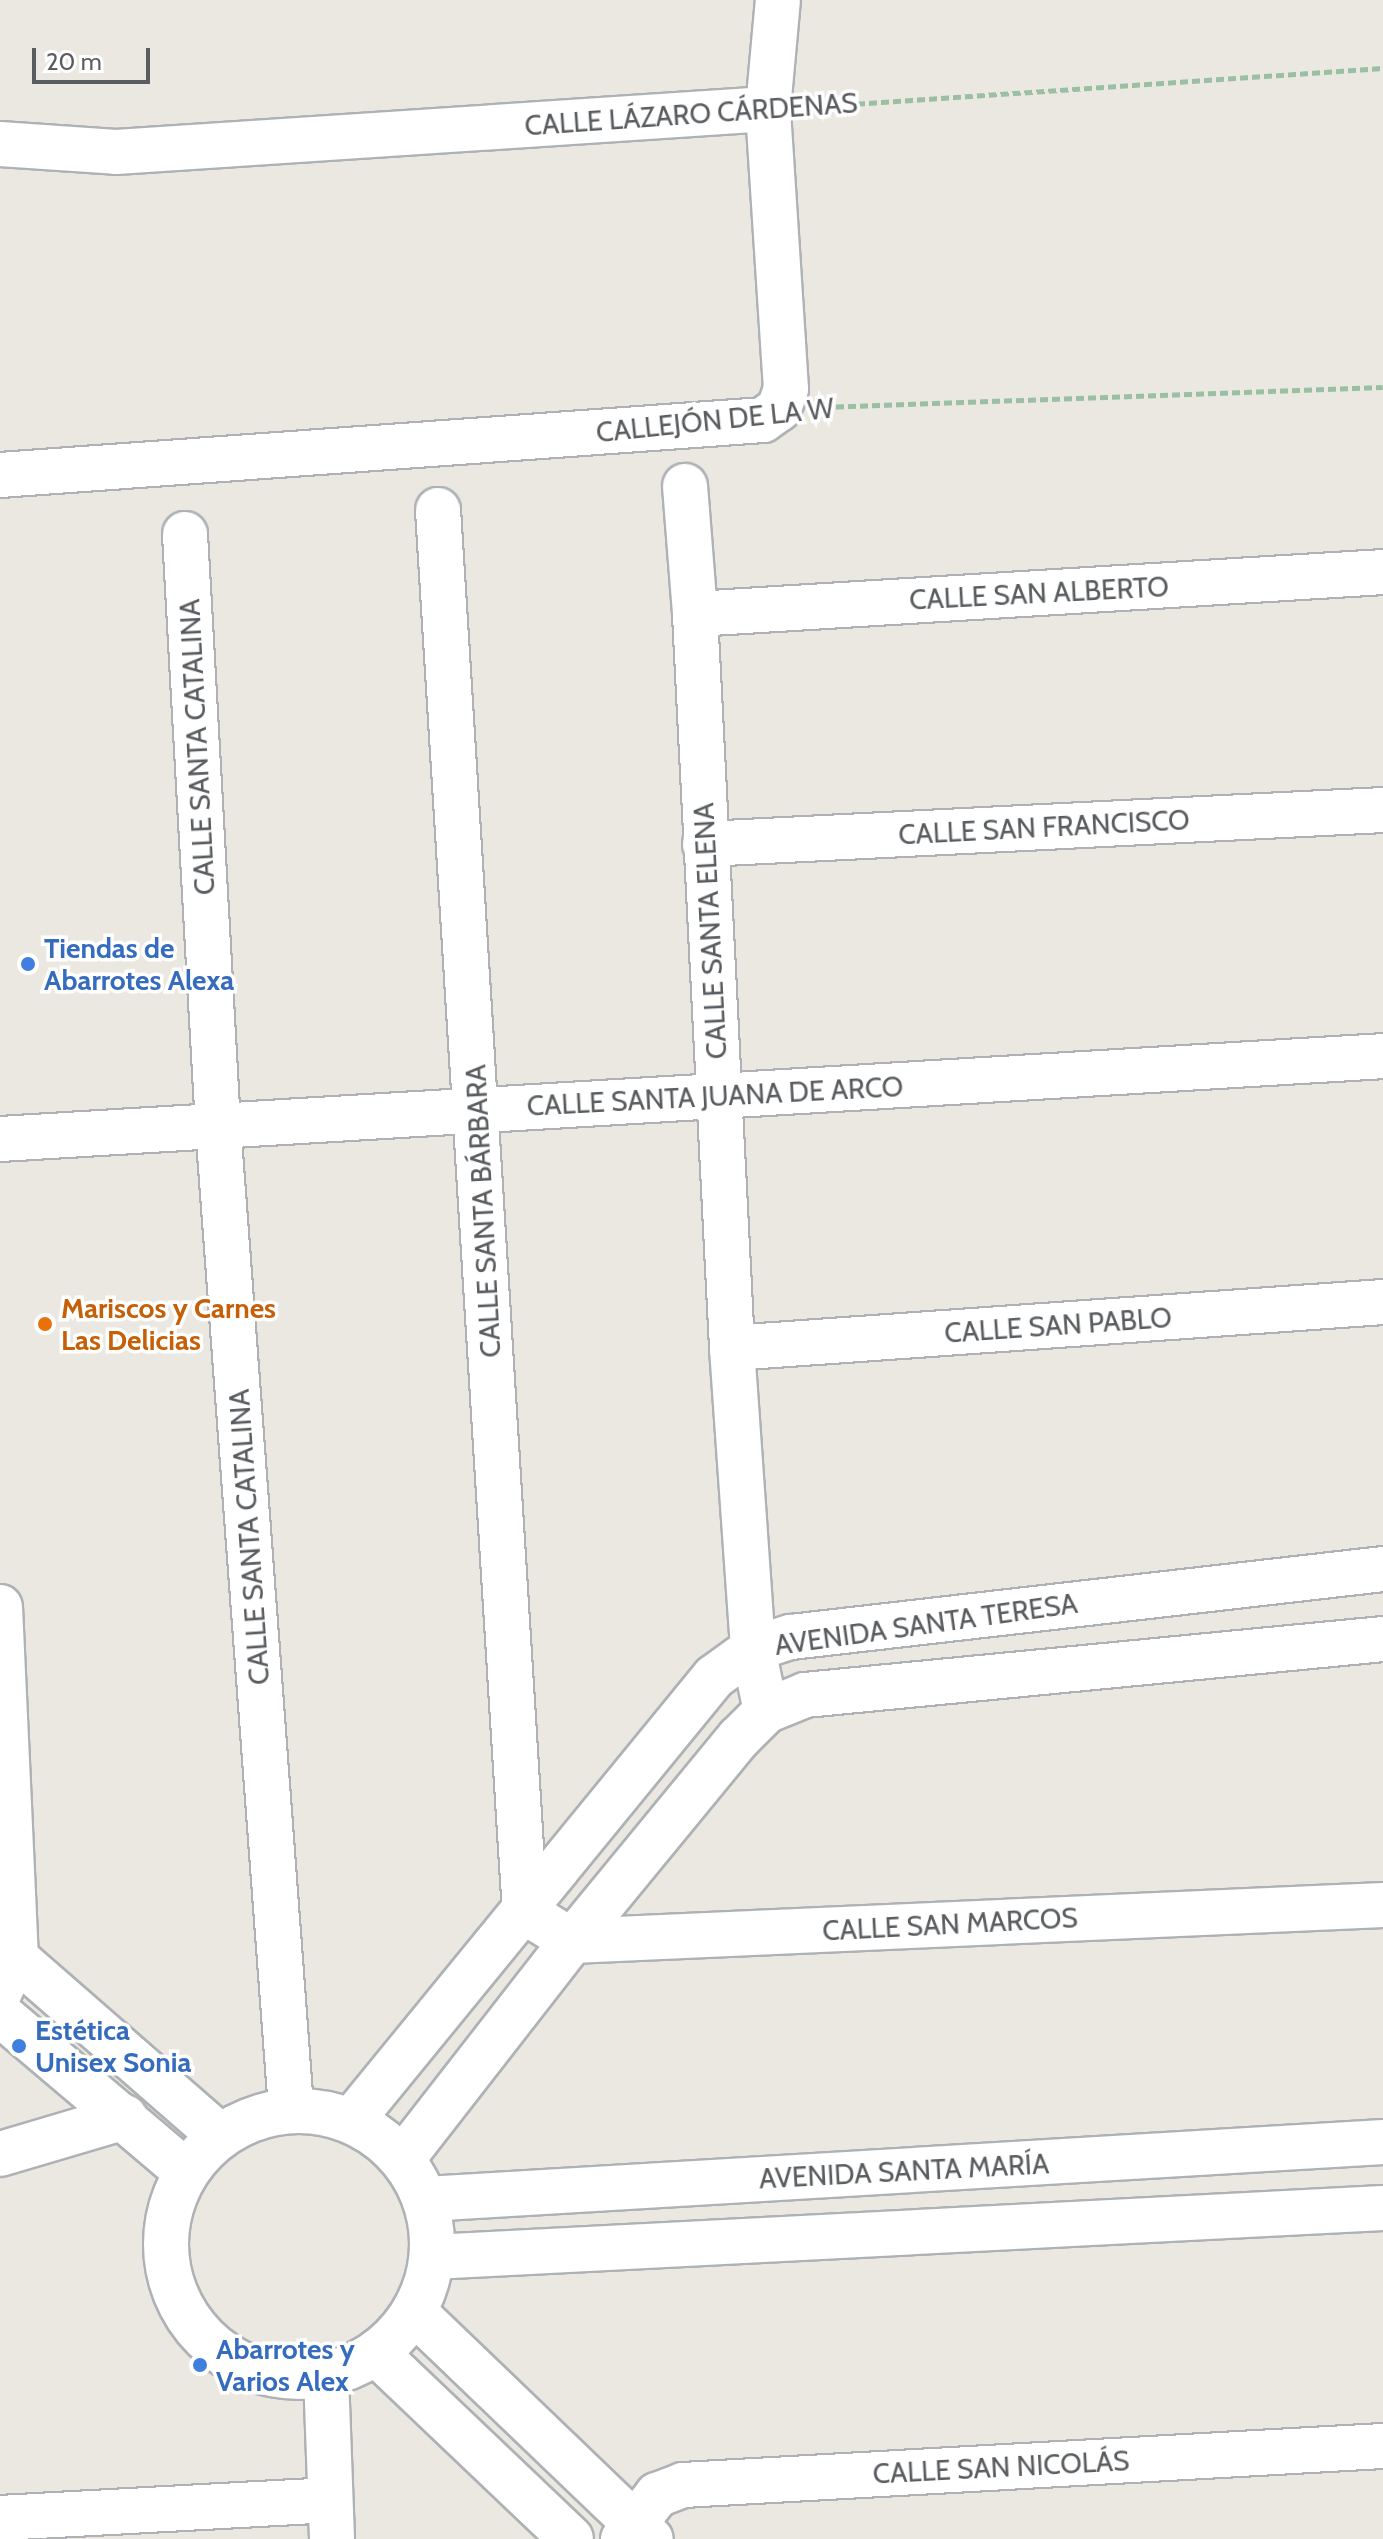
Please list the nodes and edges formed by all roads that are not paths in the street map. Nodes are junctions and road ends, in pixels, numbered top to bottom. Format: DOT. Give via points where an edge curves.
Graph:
graph roads {
  1 [pos="778,0"];
  2 [pos="768,109"];
  3 [pos="0,144"];
  4 [pos="0,475"];
  5 [pos="685,486"];
  6 [pos="438,510"];
  7 [pos="185,534"];
  8 [pos="1383,572"];
  9 [pos="695,614"];
  10 [pos="1383,810"];
  11 [pos="705,844"];
  12 [pos="1383,1056"];
  13 [pos="719,1096"];
  14 [pos="477,1109"];
  15 [pos="218,1126"];
  16 [pos="0,1139"];
  17 [pos="1383,1302"];
  18 [pos="732,1348"];
  19 [pos="1383,1569"];
  20 [pos="1183,1592"];
  21 [pos="0,1607"];
  22 [pos="1383,1639"];
  23 [pos="753,1649"];
  24 [pos="1194,1658"];
  25 [pos="766,1711"];
  26 [pos="1383,1905"];
  27 [pos="525,1912"];
  28 [pos="572,1941"];
  29 [pos="5,1964"];
  30 [pos="0,2014"];
  31 [pos="291,2109"];
  32 [pos="125,2117"];
  33 [pos="352,2120"];
  34 [pos="220,2136"];
  35 [pos="1383,2142"];
  36 [pos="0,2154"];
  37 [pos="403,2158"];
  38 [pos="186,2172"];
  39 [pos="426,2199"];
  40 [pos="1383,2208"];
  41 [pos="432,2257"];
  42 [pos="414,2312"];
  43 [pos="376,2353"];
  44 [pos="326,2375"];
  45 [pos="1383,2446"];
  46 [pos="0,2518"];
  47 [pos="331,2520"];
  48 [pos="636,2533"];
  49 [pos="571,2539"];
  1 -- 2 [label="street"];
  2 -- 3 [label="street, CALLE LÁZARO CÁRDENAS" via="116,152"];
  2 -- 4 [label="street, CALLEJÓN DE LA W" via="786,389 779,409 763,420"];
  5 -- 9 [label="street, CALLE SANTA ELENA"];
  6 -- 14 [label="street, CALLE SANTA BÁRBARA"];
  7 -- 15 [label="street, CALLE SANTA CATALINA"];
  8 -- 9 [label="street, CALLE SAN ALBERTO"];
  9 -- 11 [label="street, CALLE SANTA ELENA"];
  10 -- 11 [label="street, CALLE SAN FRANCISCO"];
  11 -- 13 [label="street, CALLE SANTA ELENA"];
  12 -- 13 [label="street, CALLE SANTA JUANA DE ARCO"];
  13 -- 14 [label="street, CALLE SANTA JUANA DE ARCO"];
  13 -- 18 [label="street, CALLE SANTA ELENA"];
  14 -- 15 [label="street, CALLE SANTA JUANA DE ARCO"];
  14 -- 27 [label="street, CALLE SANTA BÁRBARA"];
  15 -- 16 [label="street, CALLE SANTA JUANA DE ARCO"];
  15 -- 31 [label="street, CALLE SANTA CATALINA"];
  17 -- 18 [label="street, CALLE SAN PABLO"];
  18 -- 23 [label="street, CALLE SANTA ELENA"];
  19 -- 20 [label="street, AVENIDA SANTA TERESA"];
  20 -- 23 [label="street, AVENIDA SANTA TERESA" via="791,1637"];
  20 -- 24 [label="street"];
  21 -- 29 [label="street"];
  22 -- 24 [label="street, AVENIDA SANTA TERESA"];
  23 -- 25 [label="street, CALLE SANTA ELENA"];
  23 -- 27 [label="street, AVENIDA SANTA TERESA" via="714,1677"];
  24 -- 25 [label="street, AVENIDA SANTA TERESA" via="805,1695"];
  25 -- 28 [label="street, AVENIDA SANTA TERESA"];
  26 -- 28 [label="street, CALLE SAN MARCOS"];
  27 -- 28 [label="street"];
  27 -- 33 [label="street, AVENIDA SANTA TERESA"];
  28 -- 37 [label="street, AVENIDA SANTA TERESA"];
  29 -- 34 [label="street"];
  30 -- 32 [label="street"];
  31 -- 33 [label="street"];
  31 -- 34 [label="street" via="253,2117"];
  32 -- 36 [label="street"];
  32 -- 38 [label="street"];
  33 -- 37 [label="street"];
  34 -- 38 [label="street"];
  35 -- 39 [label="street, AVENIDA SANTA MARÍA"];
  37 -- 39 [label="street"];
  38 -- 44 [label="street" via="172,2204 166,2250 168,2273 181,2306 200,2334 227,2357 258,2372 292,2378"];
  39 -- 41 [label="street"];
  40 -- 41 [label="street"];
  41 -- 42 [label="street"];
  42 -- 43 [label="street"];
  42 -- 48 [label="street"];
  43 -- 44 [label="street"];
  43 -- 49 [label="street"];
  44 -- 47 [label="street"];
  45 -- 48 [label="street, CALLE SAN NICOLÁS" via="683,2485 657,2495"];
  46 -- 47 [label="street"];
}
